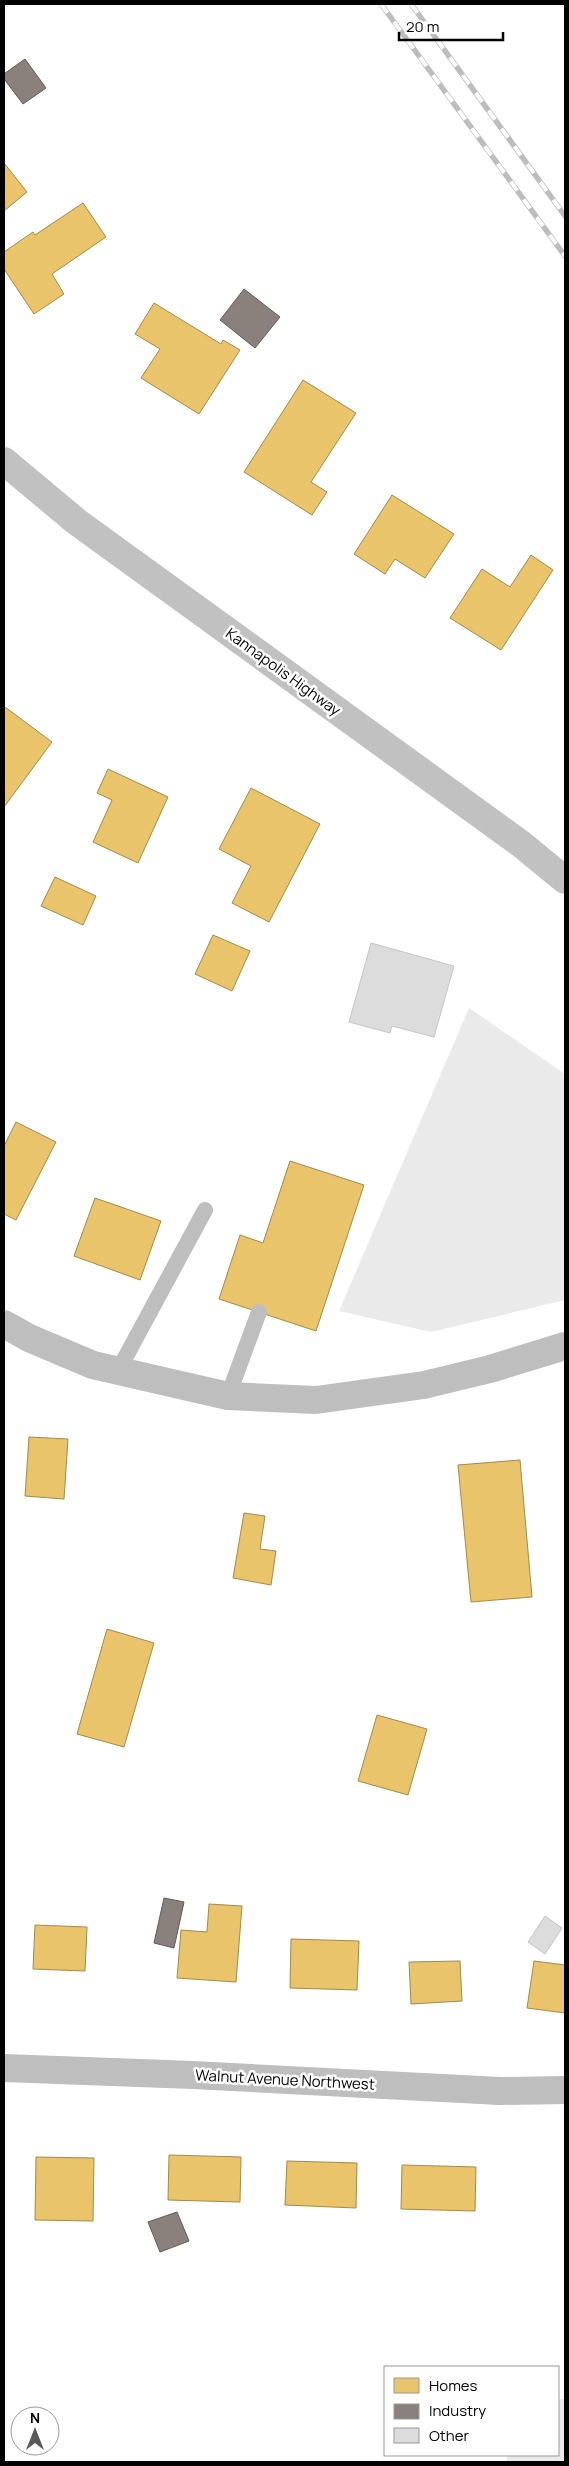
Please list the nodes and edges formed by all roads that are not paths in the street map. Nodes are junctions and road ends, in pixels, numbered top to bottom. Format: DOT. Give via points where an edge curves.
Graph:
graph roads {
  1 [pos="4,460"];
  2 [pos="565,880"];
  3 [pos="205,1210"];
  4 [pos="260,1312"];
  5 [pos="4,1324"];
  6 [pos="565,1346"];
  7 [pos="118,1371"];
  8 [pos="228,1396"];
  9 [pos="4,2068"];
  10 [pos="565,2090"];
  1 -- 2 [label="main road, Kannapolis Highway" via="76,522 521,844"];
  3 -- 7 [label="lane"];
  4 -- 8 [label="lane"];
  5 -- 7 [label="street" via="92,1365"];
  6 -- 8 [label="street" via="424,1385 316,1400"];
  7 -- 8 [label="street"];
  9 -- 10 [label="street, Walnut Avenue Northwest" via="500,2091"];
}
